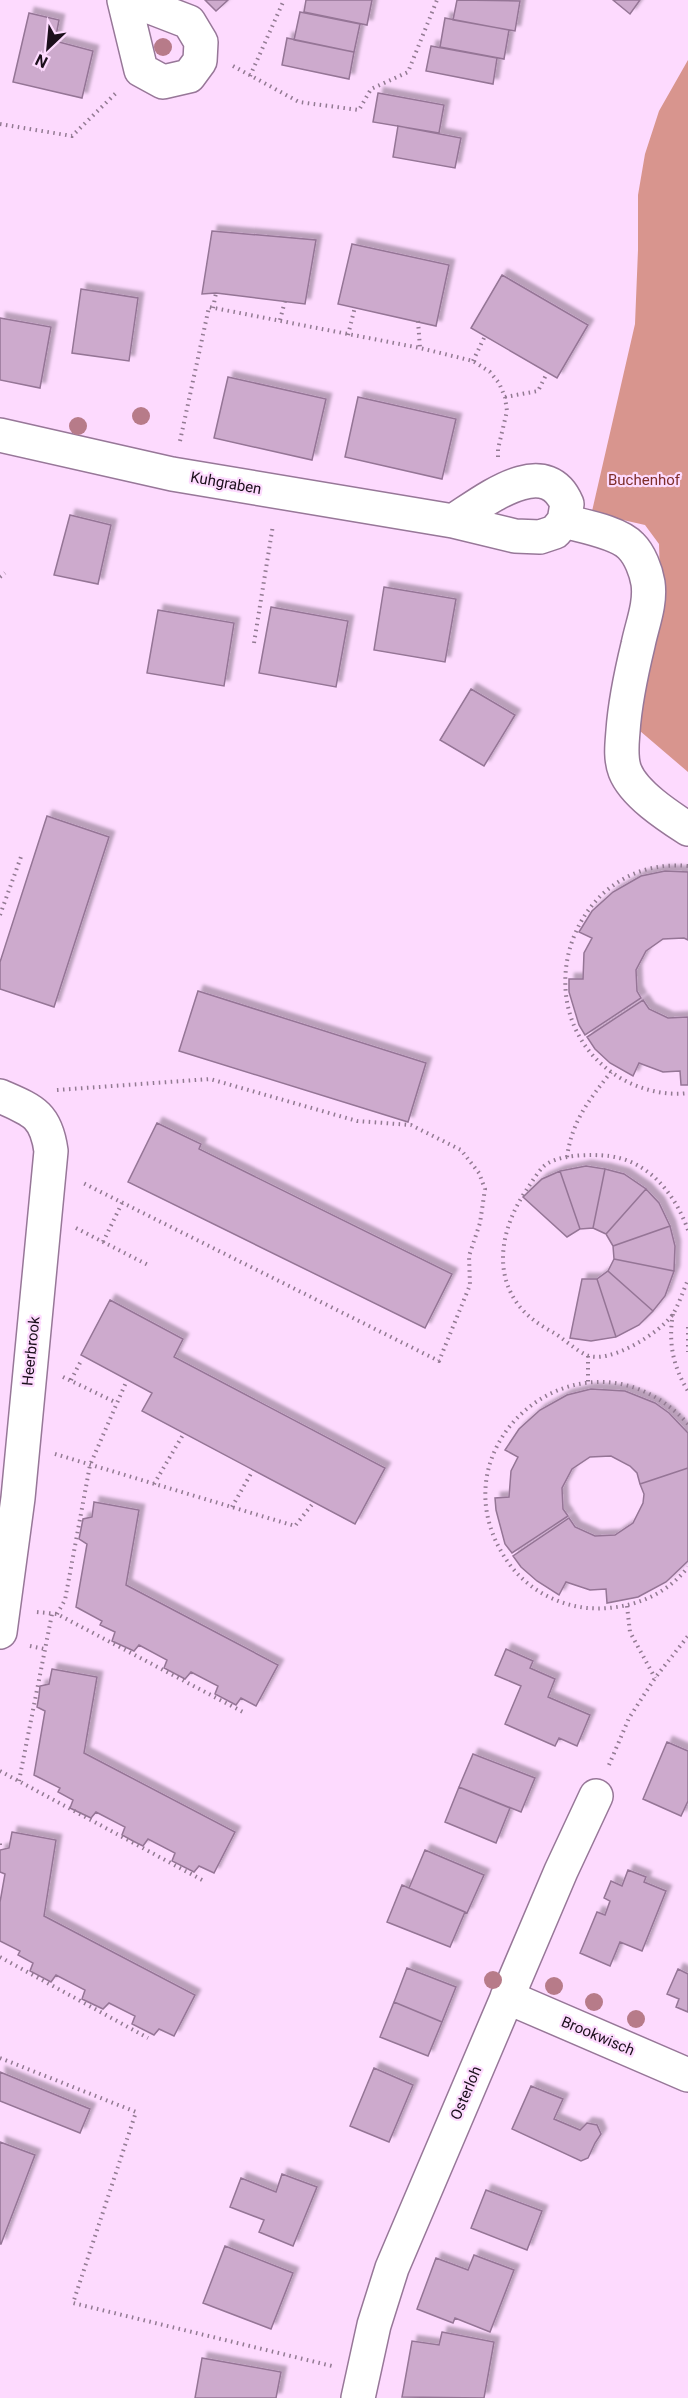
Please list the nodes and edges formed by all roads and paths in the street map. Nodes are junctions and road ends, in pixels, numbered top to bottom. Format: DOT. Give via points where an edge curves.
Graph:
graph roads {
  1 [pos="124,0"];
  2 [pos="132,0"];
  3 [pos="284,0"];
  4 [pos="437,0"];
  5 [pos="200,61"];
  6 [pos="141,70"];
  7 [pos="250,76"];
  8 [pos="0,124"];
  9 [pos="216,293"];
  10 [pos="285,301"];
  11 [pos="355,307"];
  12 [pos="213,308"];
  13 [pos="280,320"];
  14 [pos="418,321"];
  15 [pos="348,335"];
  16 [pos="484,338"];
  17 [pos="420,348"];
  18 [pos="473,361"];
  19 [pos="546,375"];
  20 [pos="505,397"];
  21 [pos="0,435"];
  22 [pos="172,474"];
  23 [pos="513,486"];
  24 [pos="278,492"];
  25 [pos="453,521"];
  26 [pos="564,521"];
  27 [pos="5,573"];
  28 [pos="0,577"];
  29 [pos="254,643"];
  30 [pos="688,829"];
  31 [pos="22,854"];
  32 [pos="688,866"];
  33 [pos="0,915"];
  34 [pos="611,1072"];
  35 [pos="688,1094"];
  36 [pos="0,1096"];
  37 [pos="32,1110"];
  38 [pos="567,1157"];
  39 [pos="51,1167"];
  40 [pos="122,1203"];
  41 [pos="45,1212"];
  42 [pos="688,1230"];
  43 [pos="103,1242"];
  44 [pos="148,1264"];
  45 [pos="688,1280"];
  46 [pos="673,1313"];
  47 [pos="688,1327"];
  48 [pos="688,1352"];
  49 [pos="588,1356"];
  50 [pos="82,1359"];
  51 [pos="31,1360"];
  52 [pos="71,1380"];
  53 [pos="127,1380"];
  54 [pos="588,1382"];
  55 [pos="688,1391"];
  56 [pos="117,1403"];
  57 [pos="688,1424"];
  58 [pos="184,1433"];
  59 [pos="90,1465"];
  60 [pos="253,1470"];
  61 [pos="154,1484"];
  62 [pos="314,1502"];
  63 [pos="232,1507"];
  64 [pos="688,1567"];
  65 [pos="627,1606"];
  66 [pos="54,1614"];
  67 [pos="2,1620"];
  68 [pos="688,1636"];
  69 [pos="655,1678"];
  70 [pos="243,1712"];
  71 [pos="0,1771"];
  72 [pos="20,1781"];
  73 [pos="596,1796"];
  74 [pos="204,1881"];
  75 [pos="0,1957"];
  76 [pos="507,1997"];
  77 [pos="148,2038"];
  78 [pos="0,2058"];
  79 [pos="688,2075"];
  80 [pos="338,2367"];
  81 [pos="358,2398"];
  1 -- 6 [label="street"];
  2 -- 5 [label="street" via="189,22 201,42"];
  3 -- 7 [label="path"];
  4 -- 7 [label="path" via="408,72 371,89 359,110 299,102"];
  5 -- 6 [label="street" via="189,76 163,82"];
  5 -- 7 [label="path" via="229,64"];
  6 -- 8 [label="path" via="72,136"];
  9 -- 12 [label="path"];
  10 -- 13 [label="path"];
  11 -- 15 [label="path"];
  12 -- 13 [label="path"];
  12 -- 22 [label="path" via="209,307"];
  13 -- 15 [label="path"];
  14 -- 17 [label="path"];
  15 -- 17 [label="path"];
  16 -- 18 [label="path"];
  17 -- 18 [label="path"];
  18 -- 20 [label="path" via="490,372"];
  19 -- 20 [label="path" via="538,391"];
  20 -- 23 [label="path" via="507,411 498,457"];
  21 -- 22 [label="street, Kuhgraben"];
  22 -- 24 [label="street, Kuhgraben"];
  23 -- 25 [label="street"];
  23 -- 26 [label="street" via="535,481 558,490 567,504"];
  24 -- 25 [label="street, Kuhgraben"];
  24 -- 29 [label="path"];
  25 -- 26 [label="street, Kuhgraben" via="494,533 531,537 548,536"];
  26 -- 30 [label="street" via="619,538 631,545 642,562 648,584 647,610 625,708 621,750 626,772 639,790 661,812"];
  27 -- 28 [label="path"];
  31 -- 33 [label="path"];
  32 -- 34 [label="path" via="660,867 615,885 596,900 571,941 564,990 569,1013 593,1056"];
  34 -- 35 [label="path" via="654,1092"];
  34 -- 38 [label="path" via="575,1123"];
  36 -- 37 [label="street"];
  37 -- 39 [label="street, Heerbrook" via="49,1136"];
  37 -- 40 [label="path" via="50,1090 210,1079 357,1121 411,1125 461,1150 479,1173 485,1189 480,1223 469,1256 470,1285 439,1361"];
  38 -- 42 [label="path" via="612,1156 634,1164 669,1192"];
  38 -- 49 [label="path" via="544,1165 520,1200 504,1239 503,1273 511,1295 535,1322"];
  39 -- 40 [label="path"];
  39 -- 41 [label="street, Heerbrook"];
  40 -- 43 [label="path"];
  41 -- 43 [label="path"];
  41 -- 51 [label="street, Heerbrook"];
  43 -- 44 [label="path"];
  45 -- 46 [label="path"];
  46 -- 49 [label="path" via="636,1345"];
  46 -- 55 [label="path" via="674,1360"];
  47 -- 48 [label="path"];
  49 -- 54 [label="path"];
  50 -- 52 [label="path"];
  51 -- 52 [label="path"];
  51 -- 67 [label="street, Heerbrook"];
  52 -- 56 [label="path"];
  53 -- 56 [label="path"];
  54 -- 57 [label="path" via="632,1386 655,1395"];
  54 -- 65 [label="path" via="559,1389 518,1416 502,1436 492,1458 486,1506 501,1552 534,1588 578,1607"];
  56 -- 59 [label="path"];
  58 -- 61 [label="path"];
  59 -- 61 [label="path"];
  59 -- 66 [label="path" via="65,1600"];
  60 -- 63 [label="path"];
  61 -- 63 [label="path"];
  62 -- 63 [label="path" via="295,1526"];
  64 -- 65 [label="path" via="667,1588"];
  65 -- 69 [label="path" via="630,1632"];
  66 -- 67 [label="path"];
  66 -- 70 [label="path"];
  66 -- 72 [label="path"];
  68 -- 69 [label="path"];
  69 -- 73 [label="path" via="629,1718"];
  71 -- 72 [label="path"];
  72 -- 74 [label="path"];
  73 -- 76 [label="street, Osterloh"];
  75 -- 77 [label="path"];
  76 -- 79 [label="street, Brookwisch"];
  76 -- 81 [label="street, Osterloh" via="392,2268"];
  78 -- 80 [label="path" via="136,2112 73,2303"];
}
